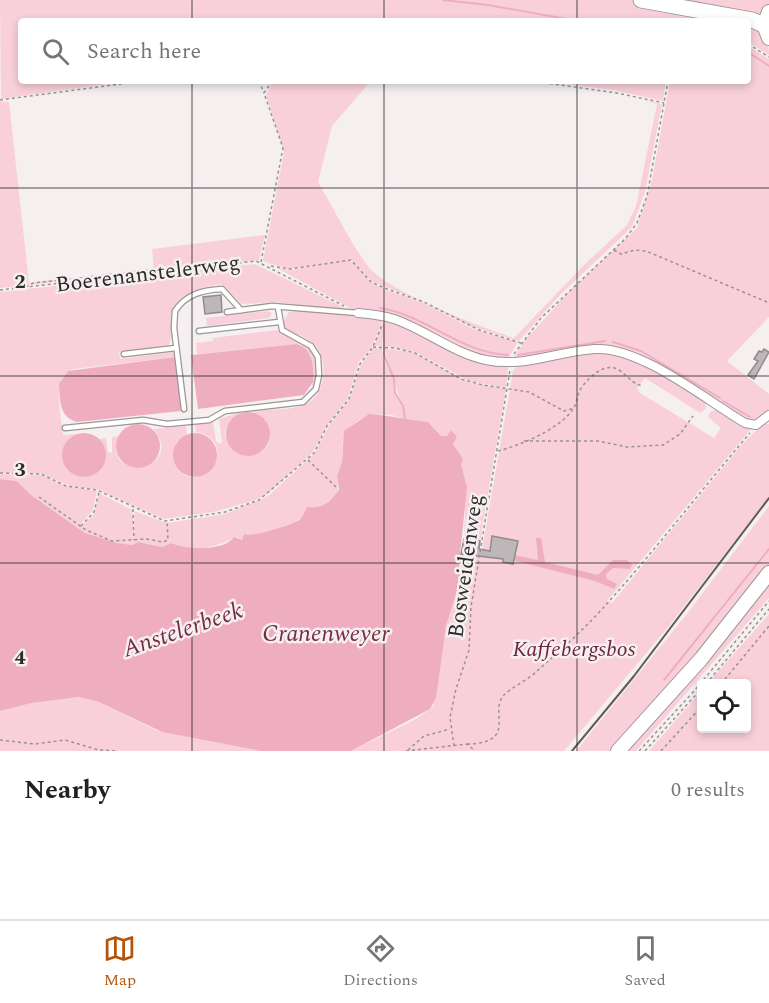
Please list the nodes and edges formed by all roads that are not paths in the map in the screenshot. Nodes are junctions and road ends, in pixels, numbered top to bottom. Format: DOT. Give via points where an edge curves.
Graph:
graph roads {
  1 [pos="642,0"];
  2 [pos="741,18"];
  3 [pos="751,20"];
  4 [pos="767,25"];
  5 [pos="278,307"];
  6 [pos="241,310"];
  7 [pos="227,312"];
  8 [pos="358,313"];
  9 [pos="279,322"];
  10 [pos="199,331"];
  11 [pos="176,348"];
  12 [pos="124,354"];
  13 [pos="184,409"];
  14 [pos="769,415"];
  15 [pos="65,428"];
  16 [pos="769,573"];
  17 [pos="618,751"];
  1 -- 2 [label="highway"];
  3 -- 4 [label="highway"];
  5 -- 6 [label="lane"];
  5 -- 8 [label="lane"];
  5 -- 9 [label="lane"];
  6 -- 7 [label="lane"];
  6 -- 11 [label="lane" via="222,289 196,293 174,313"];
  8 -- 14 [label="street" via="384,316 473,356 511,363 592,349 624,352 745,423 756,424"];
  9 -- 10 [label="lane"];
  9 -- 15 [label="lane" via="282,330 311,346 318,357 316,389 303,402 225,411 209,420 167,424 143,420"];
  11 -- 12 [label="lane"];
  11 -- 13 [label="lane"];
  16 -- 17 [label="main road" via="701,659"];
}
